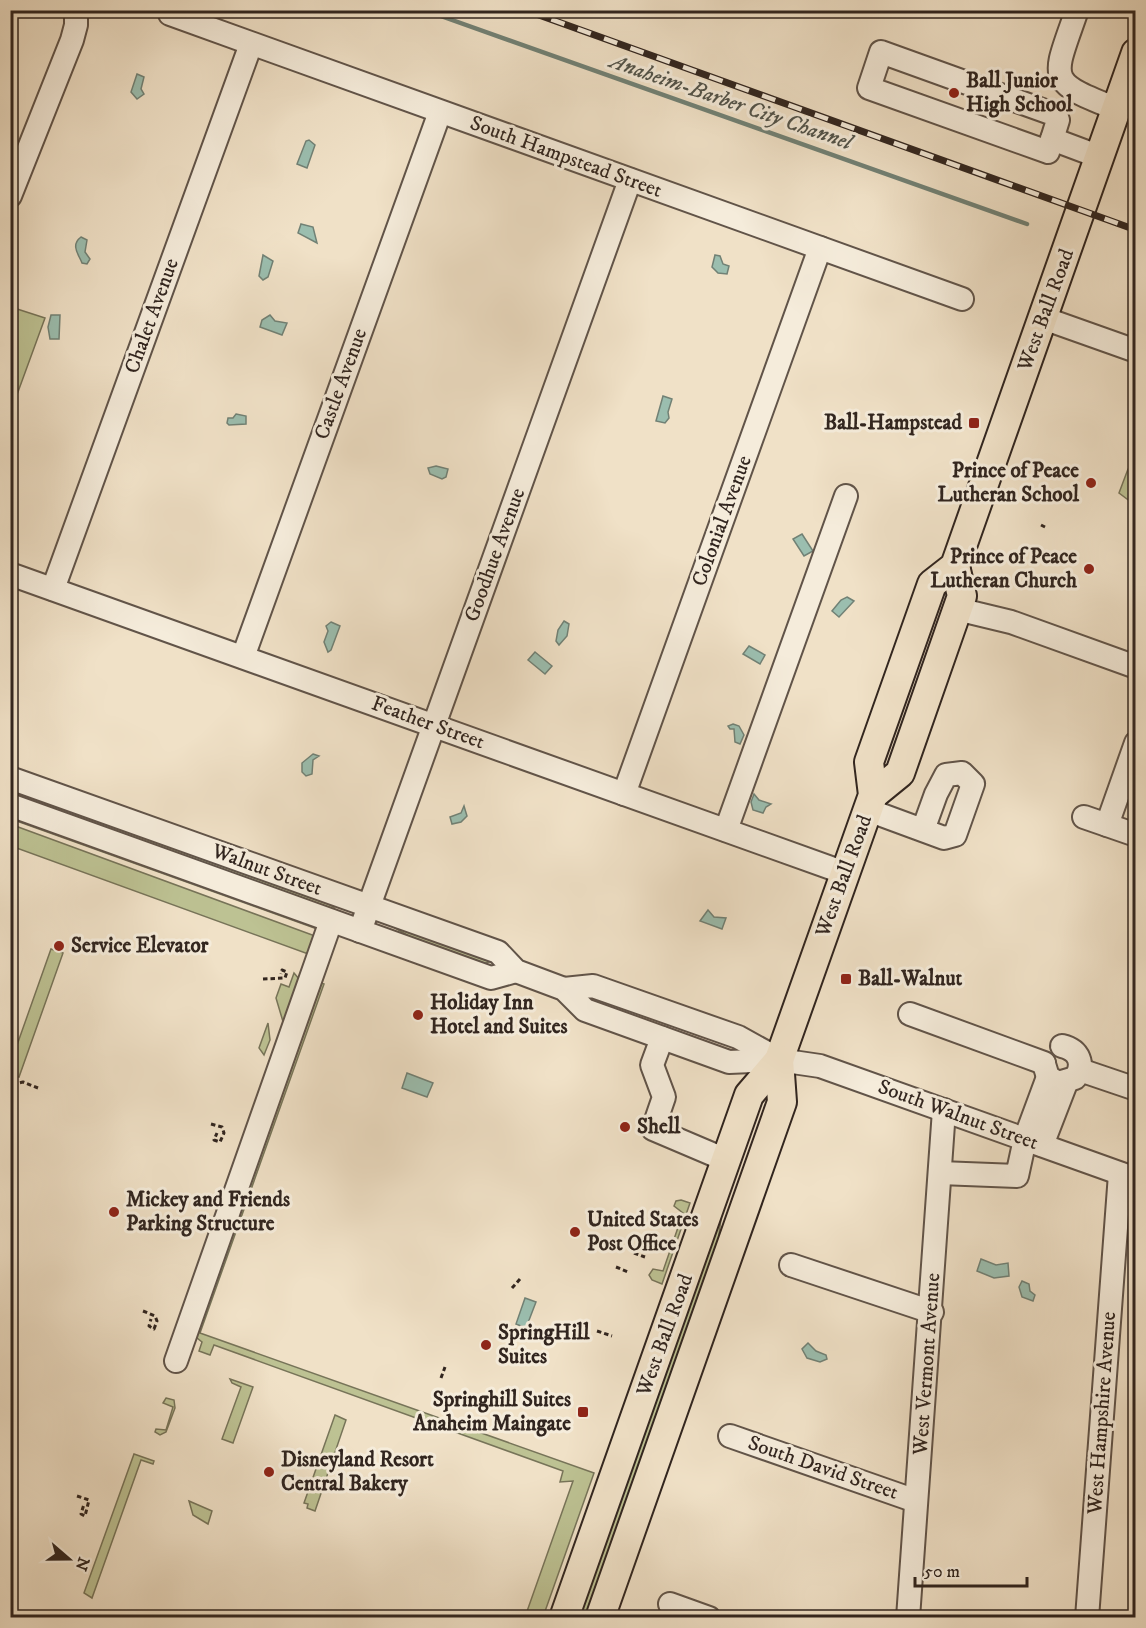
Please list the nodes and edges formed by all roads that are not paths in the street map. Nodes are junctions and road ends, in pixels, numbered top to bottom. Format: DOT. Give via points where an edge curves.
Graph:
graph roads {
  1 [pos="76,10"];
  2 [pos="1077,10"];
  3 [pos="170,14"];
  4 [pos="251,44"];
  5 [pos="1136,53"];
  6 [pos="1124,103"];
  7 [pos="440,112"];
  8 [pos="1052,139"];
  9 [pos="1100,157"];
  10 [pos="630,180"];
  11 [pos="10,196"];
  12 [pos="820,248"];
  13 [pos="962,299"];
  14 [pos="1043,318"];
  15 [pos="1136,351"];
  16 [pos="846,496"];
  17 [pos="955,566"];
  18 [pos="10,574"];
  19 [pos="53,589"];
  20 [pos="957,609"];
  21 [pos="243,657"];
  22 [pos="1136,667"];
  23 [pos="434,725"];
  24 [pos="1136,743"];
  25 [pos="10,778"];
  26 [pos="624,794"];
  27 [pos="870,802"];
  28 [pos="10,805"];
  29 [pos="1084,817"];
  30 [pos="1107,825"];
  31 [pos="923,830"];
  32 [pos="726,831"];
  33 [pos="1136,836"];
  34 [pos="845,873"];
  35 [pos="369,906"];
  36 [pos="331,921"];
  37 [pos="360,931"];
  38 [pos="516,971"];
  39 [pos="564,989"];
  40 [pos="910,1014"];
  41 [pos="662,1038"];
  42 [pos="779,1060"];
  43 [pos="1058,1066"];
  44 [pos="1136,1089"];
  45 [pos="944,1110"];
  46 [pos="1033,1142"];
  47 [pos="726,1160"];
  48 [pos="940,1173"];
  49 [pos="1128,1176"];
  50 [pos="791,1264"];
  51 [pos="932,1312"];
  52 [pos="176,1361"];
  53 [pos="730,1436"];
  54 [pos="916,1501"];
  55 [pos="670,1604"];
  56 [pos="564,1617"];
  57 [pos="600,1617"];
  58 [pos="710,1617"];
  59 [pos="908,1617"];
  60 [pos="1087,1617"];
  1 -- 11 [label="street" via="72,40"];
  2 -- 6 [label="street" via="1059,60 1063,83 1074,92"];
  3 -- 4 [label="street, South Hampstead Street"];
  4 -- 7 [label="street, South Hampstead Street"];
  4 -- 19 [label="street, Chalet Avenue"];
  5 -- 6 [label="main road, West Ball Road"];
  6 -- 9 [label="main road, West Ball Road"];
  7 -- 10 [label="street, South Hampstead Street"];
  7 -- 21 [label="street, Castle Avenue"];
  8 -- 8 [label="street" via="1056,115 881,52 869,88 1048,152"];
  8 -- 9 [label="street"];
  9 -- 14 [label="main road, West Ball Road"];
  10 -- 12 [label="street, South Hampstead Street"];
  10 -- 23 [label="street, Goodhue Avenue"];
  12 -- 13 [label="street, South Hampstead Street"];
  12 -- 26 [label="street, Colonial Avenue"];
  14 -- 15 [label="street"];
  14 -- 17 [label="main road, West Ball Road"];
  16 -- 32 [label="street"];
  17 -- 20 [label="main road, West Ball Road" via="962,596"];
  17 -- 27 [label="main road, West Ball Road" via="932,584 868,762"];
  18 -- 19 [label="street, Feather Street"];
  19 -- 21 [label="street, Feather Street"];
  20 -- 22 [label="street" via="1011,622"];
  20 -- 27 [label="main road, West Ball Road" via="900,772"];
  21 -- 23 [label="street, Feather Street"];
  23 -- 26 [label="street, Feather Street"];
  23 -- 35 [label="street, Goodhue Avenue"];
  24 -- 30 [label="street"];
  25 -- 35 [label="street, Walnut Street"];
  26 -- 32 [label="street, Feather Street"];
  27 -- 31 [label="street"];
  27 -- 34 [label="main road, West Ball Road"];
  28 -- 36 [label="street, Walnut Street"];
  29 -- 30 [label="street"];
  30 -- 33 [label="street"];
  32 -- 34 [label="street, Feather Street"];
  34 -- 42 [label="main road, West Ball Road"];
  35 -- 37 [label="street, Goodhue Avenue"];
  35 -- 38 [label="street, Walnut Street" via="498,952"];
  36 -- 37 [label="street, Walnut Street"];
  36 -- 52 [label="street"];
  37 -- 38 [label="street, Walnut Street" via="491,978"];
  38 -- 39 [label="street, Walnut Street"];
  39 -- 41 [label="street, Walnut Street" via="585,1010"];
  39 -- 42 [label="street, Walnut Street" via="593,986 738,1037"];
  40 -- 43 [label="street"];
  41 -- 42 [label="street, Walnut Street" via="729,1062"];
  41 -- 47 [label="street" via="652,1065 664,1097 653,1129"];
  42 -- 45 [label="street, South Walnut Street" via="820,1066"];
  42 -- 47 [label="main road, West Ball Road" via="749,1095"];
  42 -- 57 [label="main road, West Ball Road" via="782,1102"];
  43 -- 44 [label="street"];
  43 -- 46 [label="street"];
  45 -- 46 [label="street, South Walnut Street"];
  45 -- 48 [label="street, West Vermont Avenue"];
  46 -- 48 [label="street" via="1017,1176"];
  46 -- 49 [label="street, South Walnut Street"];
  47 -- 56 [label="main road, West Ball Road"];
  48 -- 51 [label="street, West Vermont Avenue"];
  49 -- 60 [label="street, West Hampshire Avenue"];
  50 -- 51 [label="street"];
  51 -- 54 [label="street, West Vermont Avenue"];
  53 -- 54 [label="street, South David Street"];
  54 -- 59 [label="street, West Vermont Avenue"];
  55 -- 58 [label="street"];
}
